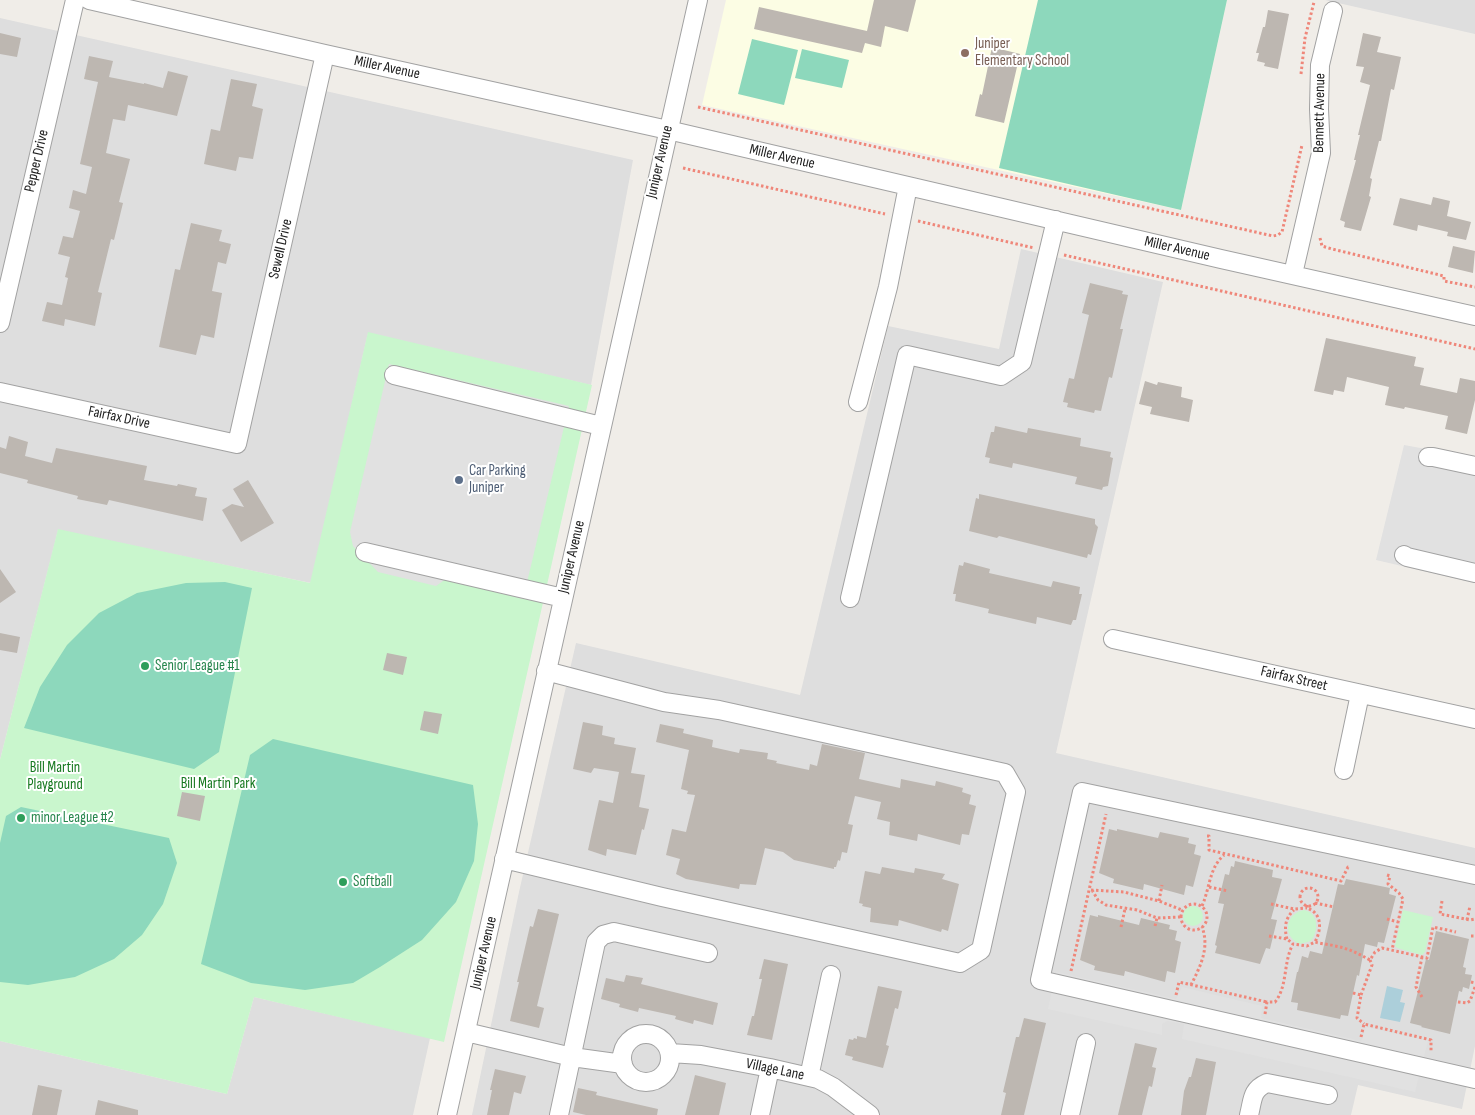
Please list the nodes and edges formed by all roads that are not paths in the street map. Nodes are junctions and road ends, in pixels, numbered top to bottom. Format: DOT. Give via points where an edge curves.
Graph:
graph roads {
  1 [pos="75,0"];
  2 [pos="89,0"];
  3 [pos="698,0"];
  4 [pos="1333,11"];
  5 [pos="325,54"];
  6 [pos="668,130"];
  7 [pos="908,186"];
  8 [pos="1056,220"];
  9 [pos="1293,274"];
  10 [pos="1475,316"];
  11 [pos="0,323"];
  12 [pos="394,375"];
  13 [pos="0,392"];
  14 [pos="858,402"];
  15 [pos="601,426"];
  16 [pos="237,444"];
  17 [pos="1428,457"];
  18 [pos="1475,466"];
  19 [pos="365,552"];
  20 [pos="1404,555"];
  21 [pos="1475,573"];
  22 [pos="563,598"];
  23 [pos="850,598"];
  24 [pos="1113,639"];
  25 [pos="546,671"];
  26 [pos="1360,694"];
  27 [pos="1475,719"];
  28 [pos="1344,770"];
  29 [pos="504,859"];
  30 [pos="1475,875"];
  31 [pos="708,953"];
  32 [pos="831,975"];
  33 [pos="466,1032"];
  34 [pos="1086,1043"];
  35 [pos="670,1053"];
  36 [pos="572,1057"];
  37 [pos="623,1064"];
  38 [pos="770,1068"];
  39 [pos="808,1077"];
  40 [pos="1475,1079"];
  41 [pos="1328,1095"];
  42 [pos="447,1115"];
  43 [pos="559,1115"];
  44 [pos="760,1115"];
  45 [pos="870,1115"];
  46 [pos="1070,1115"];
  47 [pos="1249,1115"];
  1 -- 11 [label="street, Pepper Drive"];
  2 -- 5 [label="street, Miller Avenue"];
  3 -- 6 [label="street, Juniper Avenue"];
  4 -- 9 [label="street, Bennett Avenue" via="1320,65 1321,153"];
  5 -- 6 [label="street, Miller Avenue"];
  5 -- 16 [label="street, Sewell Drive"];
  6 -- 7 [label="street, Miller Avenue"];
  6 -- 15 [label="street, Juniper Avenue"];
  7 -- 8 [label="street, Miller Avenue"];
  7 -- 14 [label="street" via="888,287"];
  8 -- 9 [label="street, Miller Avenue"];
  8 -- 23 [label="street" via="1022,362 1001,376 907,355"];
  9 -- 10 [label="street, Miller Avenue"];
  12 -- 15 [label="street"];
  13 -- 16 [label="street, Fairfax Drive"];
  15 -- 22 [label="street, Juniper Avenue"];
  17 -- 18 [label="street"];
  19 -- 22 [label="street"];
  20 -- 21 [label="street"];
  22 -- 25 [label="street, Juniper Avenue"];
  24 -- 26 [label="street, Fairfax Street"];
  25 -- 29 [label="street, Juniper Avenue"];
  25 -- 29 [label="street" via="664,702 719,710 1005,772 1016,792 981,950 960,963"];
  26 -- 27 [label="street, Fairfax Street"];
  26 -- 28 [label="street"];
  29 -- 33 [label="street, Juniper Avenue"];
  30 -- 40 [label="street" via="1082,792 1040,980"];
  31 -- 36 [label="street" via="614,932 603,934 596,942"];
  32 -- 39 [label="street"];
  33 -- 36 [label="street"];
  33 -- 42 [label="street, Juniper Avenue"];
  34 -- 46 [label="street"];
  35 -- 37 [label="street" via="670,1062 662,1076 647,1082 632,1078"];
  35 -- 37 [label="street" via="658,1037 651,1034 637,1036 626,1044"];
  35 -- 38 [label="street, Village Lane" via="701,1055"];
  36 -- 37 [label="street"];
  36 -- 43 [label="street"];
  38 -- 39 [label="street, Village Lane"];
  38 -- 44 [label="street"];
  39 -- 45 [label="street, Village Lane" via="833,1088"];
  41 -- 47 [label="street" via="1267,1083 1258,1087 1254,1094"];
}
